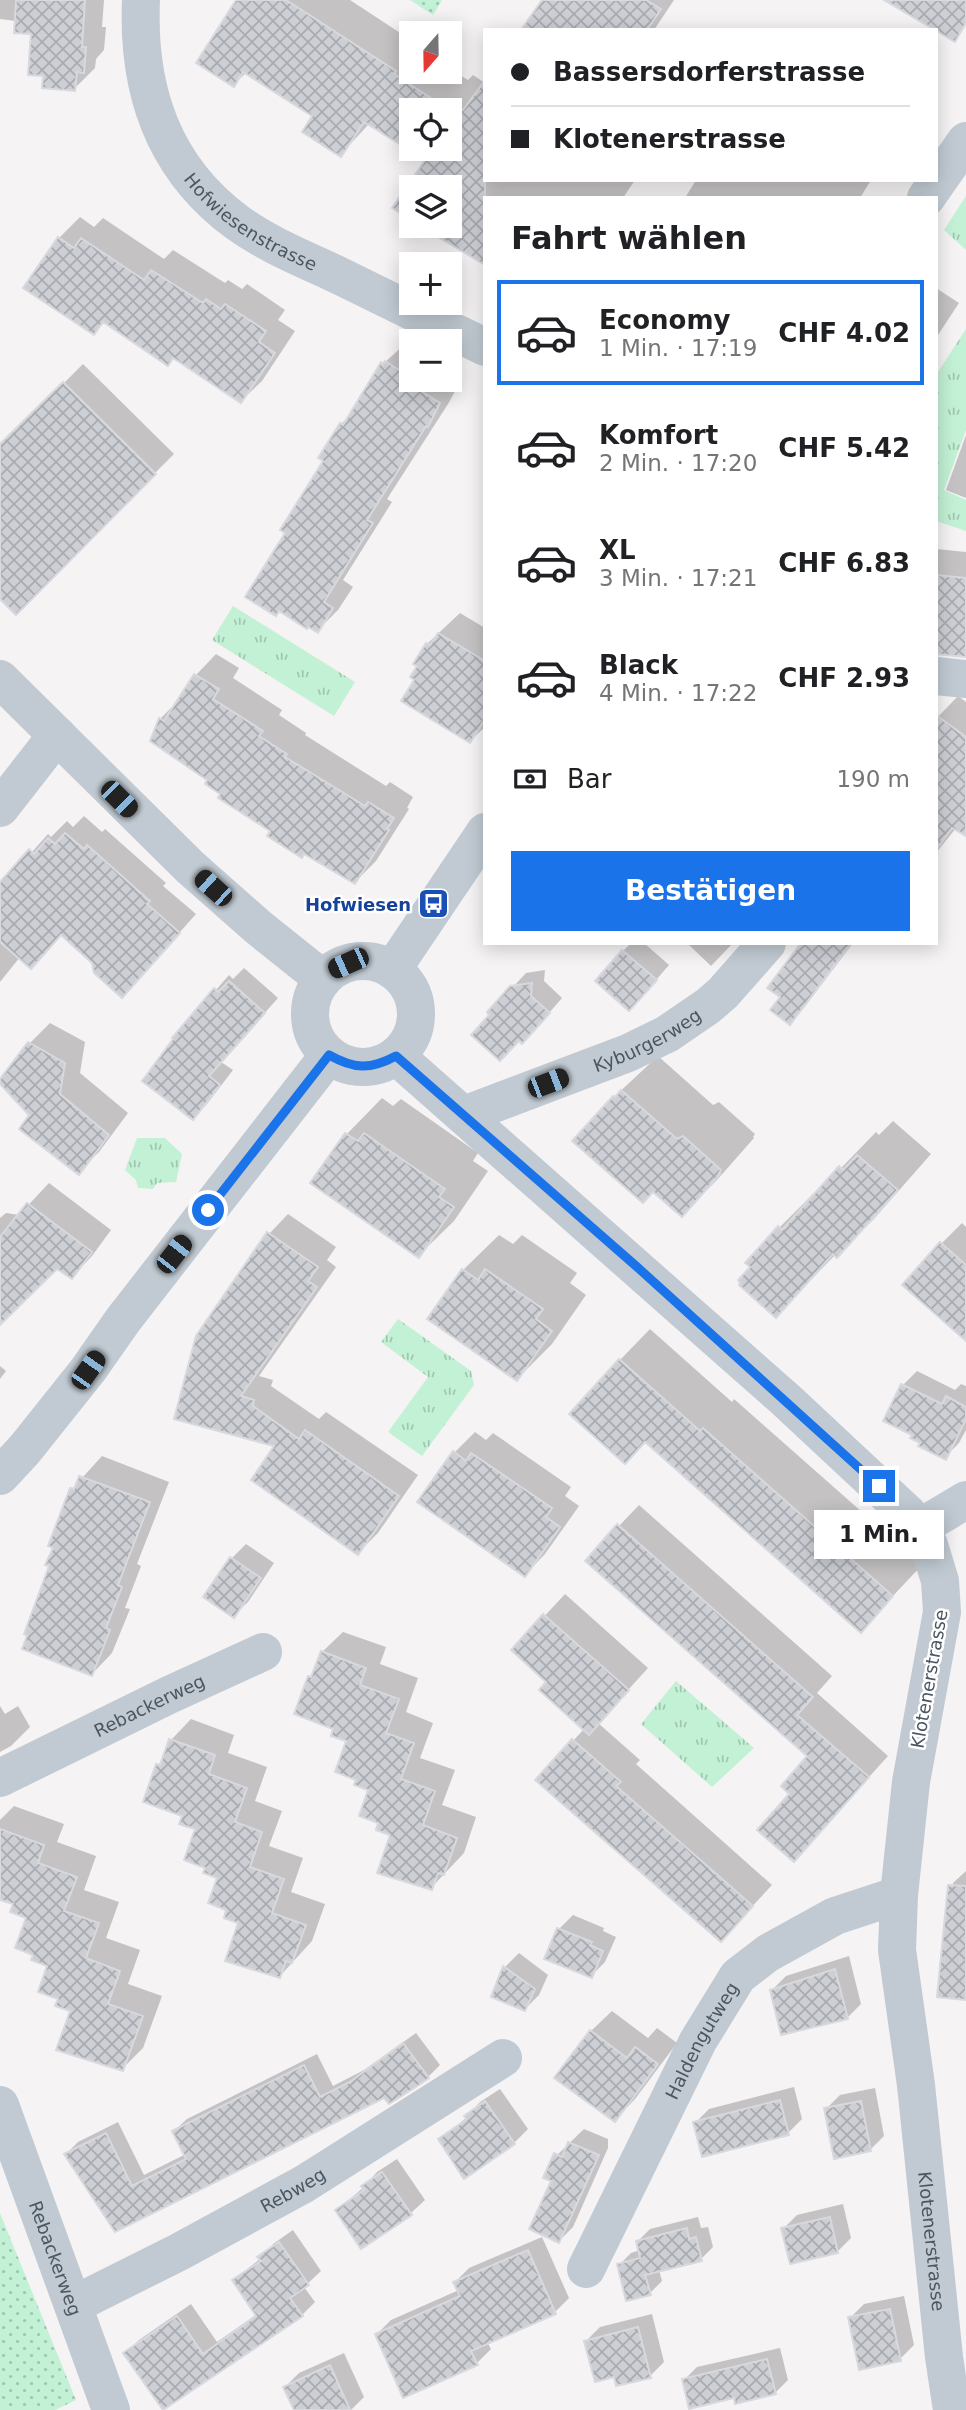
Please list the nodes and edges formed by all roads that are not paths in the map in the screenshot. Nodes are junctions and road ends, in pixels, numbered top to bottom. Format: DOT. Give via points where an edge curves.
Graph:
graph roads {
  1 [pos="141,0"];
  2 [pos="966,141"];
  3 [pos="938,181"];
  4 [pos="483,346"];
  5 [pos="0,679"];
  6 [pos="57,735"];
  7 [pos="0,808"];
  8 [pos="483,835"];
  9 [pos="764,945"];
  10 [pos="392,970"];
  11 [pos="323,979"];
  12 [pos="329,1055"];
  13 [pos="396,1056"];
  14 [pos="464,1115"];
  15 [pos="0,1476"];
  16 [pos="966,1500"];
  17 [pos="919,1528"];
  18 [pos="263,1653"];
  19 [pos="0,1778"];
  20 [pos="899,1895"];
  21 [pos="503,2058"];
  22 [pos="0,2105"];
  23 [pos="586,2269"];
  24 [pos="73,2305"];
  25 [pos="111,2410"];
  26 [pos="952,2410"];
  1 -- 4 [label="street, Hofwiesenstrasse" via="143,72 157,118 183,166 215,204 274,245"];
  2 -- 3 [label="street"];
  5 -- 6 [label="street"];
  6 -- 7 [label="street"];
  6 -- 11 [label="street" via="190,867"];
  8 -- 10 [label="street"];
  9 -- 14 [label="street, Kyburgerweg" via="723,993 667,1034"];
  10 -- 11 [label="street" via="378,963 356,962 334,969"];
  10 -- 13 [label="street" via="413,995 416,1011 414,1028"];
  11 -- 12 [label="street" via="314,993 311,1027"];
  12 -- 13 [label="street" via="362,1067"];
  12 -- 15 [label="street" via="88,1370"];
  13 -- 14 [label="street, Klotenerstrasse"];
  14 -- 17 [label="street, Klotenerstrasse" via="786,1400"];
  16 -- 17 [label="street"];
  17 -- 20 [label="street, Klotenerstrasse" via="939,1576 942,1612 911,1782"];
  18 -- 19 [label="street, Rebackerweg"];
  20 -- 23 [label="street, Haldengutweg" via="835,1916 768,1953 738,1976 698,2041"];
  20 -- 26 [label="street, Klotenerstrasse" via="897,1950"];
  21 -- 24 [label="street, Rebweg" via="304,2184"];
  22 -- 24 [label="street, Rebackerweg"];
  24 -- 25 [label="street, Rebackerweg"];
}
